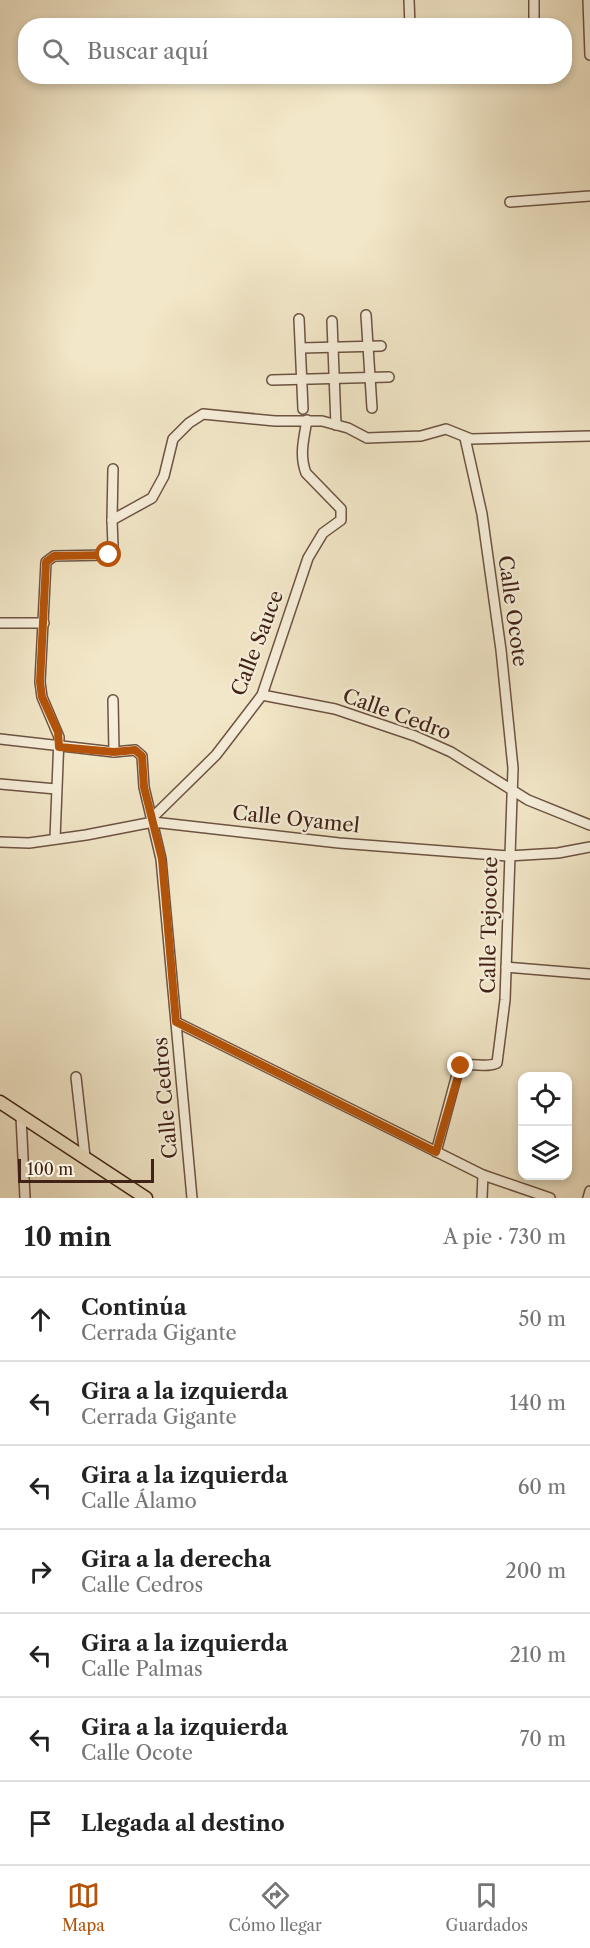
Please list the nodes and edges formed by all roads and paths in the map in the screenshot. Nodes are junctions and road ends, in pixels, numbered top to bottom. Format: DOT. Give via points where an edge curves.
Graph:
graph roads {
  1 [pos="409,0"];
  2 [pos="534,0"];
  3 [pos="588,0"];
  4 [pos="410,18"];
  5 [pos="534,18"];
  6 [pos="590,55"];
  7 [pos="590,196"];
  8 [pos="510,202"];
  9 [pos="366,315"];
  10 [pos="299,319"];
  11 [pos="332,321"];
  12 [pos="369,345"];
  13 [pos="381,346"];
  14 [pos="333,347"];
  15 [pos="300,348"];
  16 [pos="371,377"];
  17 [pos="389,377"];
  18 [pos="335,379"];
  19 [pos="272,380"];
  20 [pos="302,380"];
  21 [pos="372,408"];
  22 [pos="303,409"];
  23 [pos="307,420"];
  24 [pos="336,425"];
  25 [pos="590,436"];
  26 [pos="465,438"];
  27 [pos="113,469"];
  28 [pos="112,520"];
  29 [pos="0,623"];
  30 [pos="44,623"];
  31 [pos="262,695"];
  32 [pos="113,700"];
  33 [pos="0,739"];
  34 [pos="59,747"];
  35 [pos="114,752"];
  36 [pos="0,784"];
  37 [pos="56,789"];
  38 [pos="512,790"];
  39 [pos="153,820"];
  40 [pos="590,825"];
  41 [pos="55,839"];
  42 [pos="0,842"];
  43 [pos="590,847"];
  44 [pos="508,856"];
  45 [pos="506,967"];
  46 [pos="590,974"];
  47 [pos="176,1022"];
  48 [pos="76,1077"];
  49 [pos="0,1102"];
  50 [pos="21,1117"];
  51 [pos="436,1152"];
  52 [pos="85,1157"];
  53 [pos="483,1175"];
  54 [pos="590,1191"];
  55 [pos="25,1198"];
  56 [pos="146,1198"];
  57 [pos="192,1198"];
  58 [pos="482,1198"];
  59 [pos="550,1198"];
  60 [pos="588,1198"];
  1 -- 4 [label="street"];
  2 -- 5 [label="street"];
  3 -- 6 [label="street"];
  7 -- 8 [label="street"];
  9 -- 12 [label="street"];
  10 -- 15 [label="street"];
  11 -- 14 [label="street"];
  12 -- 13 [label="street"];
  12 -- 14 [label="street"];
  12 -- 16 [label="street"];
  14 -- 15 [label="street"];
  14 -- 18 [label="street"];
  15 -- 20 [label="street"];
  16 -- 17 [label="street"];
  16 -- 18 [label="street"];
  16 -- 21 [label="street"];
  18 -- 20 [label="street"];
  18 -- 24 [label="street"];
  19 -- 20 [label="street"];
  20 -- 22 [label="street"];
  23 -- 24 [label="street"];
  23 -- 28 [label="street" via="275,421 212,413 197,417 173,440 164,476 152,498"];
  23 -- 31 [label="street, Calle Sauce" via="303,466 341,509 341,520 316,542 308,558"];
  24 -- 26 [label="street" via="367,438 408,437 446,429"];
  25 -- 26 [label="street"];
  26 -- 38 [label="street, Calle Ocote" via="482,514 501,650"];
  27 -- 28 [label="street"];
  28 -- 30 [label="street" via="113,546 109,555 49,558 45,567"];
  29 -- 30 [label="street"];
  30 -- 34 [label="street" via="41,690 58,732"];
  31 -- 38 [label="street, Calle Cedro" via="335,709 406,732 451,752"];
  31 -- 39 [label="street, Calle Sauce" via="216,755"];
  32 -- 35 [label="street"];
  33 -- 34 [label="street"];
  34 -- 35 [label="street"];
  34 -- 37 [label="street"];
  35 -- 39 [label="street, Calle Cedros" via="135,750 143,760 144,787"];
  36 -- 37 [label="street"];
  37 -- 41 [label="street"];
  38 -- 40 [label="street, Calle Cedro"];
  38 -- 44 [label="street, Calle Tejocote"];
  39 -- 41 [label="street, Calle Oyamel"];
  39 -- 44 [label="street, Calle Oyamel" via="339,843"];
  39 -- 47 [label="street, Calle Cedros" via="162,859"];
  41 -- 42 [label="street, Calle Oyamel"];
  43 -- 44 [label="street, Calle Oyamel"];
  44 -- 45 [label="street, Calle Tejocote"];
  45 -- 46 [label="street"];
  45 -- 51 [label="street, Calle Tejocote" via="498,1061 495,1065 459,1067"];
  47 -- 51 [label="street"];
  47 -- 57 [label="street, Calle Cedros"];
  48 -- 52 [label="street"];
  49 -- 50 [label="main road"];
  50 -- 52 [label="main road"];
  50 -- 55 [label="street"];
  51 -- 53 [label="street"];
  52 -- 56 [label="main road"];
  53 -- 58 [label="street"];
  53 -- 59 [label="street"];
  54 -- 60 [label="street"];
}
